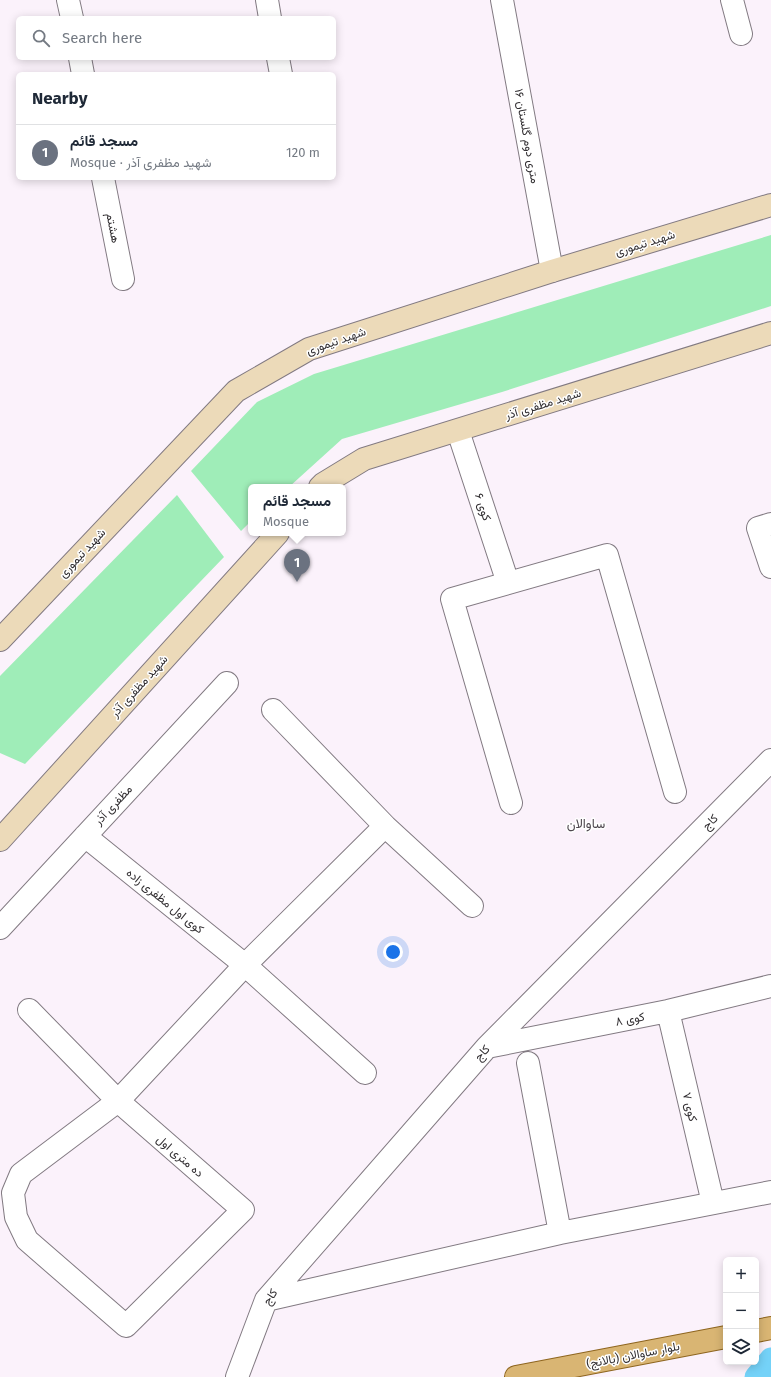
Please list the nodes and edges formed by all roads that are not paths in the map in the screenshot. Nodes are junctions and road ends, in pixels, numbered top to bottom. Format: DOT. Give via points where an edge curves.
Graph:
graph roads {
  1 [pos="68,0"];
  2 [pos="267,0"];
  3 [pos="502,0"];
  4 [pos="732,0"];
  5 [pos="72,16"];
  6 [pos="270,16"];
  7 [pos="741,34"];
  8 [pos="80,60"];
  9 [pos="278,60"];
  10 [pos="83,72"];
  11 [pos="282,72"];
  12 [pos="103,180"];
  13 [pos="771,205"];
  14 [pos="552,271"];
  15 [pos="123,278"];
  16 [pos="771,333"];
  17 [pos="458,431"];
  18 [pos="323,484"];
  19 [pos="765,526"];
  20 [pos="275,536"];
  21 [pos="771,567"];
  22 [pos="508,582"];
  23 [pos="0,640"];
  24 [pos="226,683"];
  25 [pos="273,710"];
  26 [pos="771,760"];
  27 [pos="675,792"];
  28 [pos="511,802"];
  29 [pos="385,826"];
  30 [pos="85,836"];
  31 [pos="0,840"];
  32 [pos="472,906"];
  33 [pos="0,928"];
  34 [pos="245,965"];
  35 [pos="771,986"];
  36 [pos="29,1010"];
  37 [pos="668,1011"];
  38 [pos="487,1047"];
  39 [pos="528,1063"];
  40 [pos="365,1073"];
  41 [pos="118,1101"];
  42 [pos="771,1192"];
  43 [pos="713,1203"];
  44 [pos="560,1233"];
  45 [pos="266,1300"];
  46 [pos="771,1328"];
  47 [pos="759,1330"];
  48 [pos="723,1338"];
  49 [pos="237,1377"];
  50 [pos="516,1377"];
  1 -- 5 [label="street"];
  2 -- 6 [label="street"];
  3 -- 14 [label="street, ۱۶ متری دوم گلستان"];
  4 -- 7 [label="street"];
  8 -- 10 [label="street"];
  9 -- 11 [label="street"];
  12 -- 15 [label="street, هشتم"];
  13 -- 14 [label="main road, شهید تیموری"];
  14 -- 23 [label="main road, شهید تیموری" via="309,349 236,391"];
  16 -- 17 [label="main road, شهید مظفری آذر"];
  17 -- 18 [label="main road, شهید مظفری آذر" via="364,459"];
  17 -- 22 [label="street, کوی ۶"];
  19 -- 21 [label="street"];
  20 -- 31 [label="main road, شهید مظفری آذر"];
  22 -- 27 [label="street" via="607,554"];
  22 -- 28 [label="street" via="452,599"];
  24 -- 30 [label="street, مظفری آذر"];
  25 -- 29 [label="street"];
  26 -- 38 [label="street, کاج"];
  29 -- 32 [label="street"];
  29 -- 34 [label="street"];
  30 -- 33 [label="street, مظفری آذر"];
  30 -- 34 [label="street, کوی اول مظفری زاده"];
  34 -- 40 [label="street, کوی اول مظفری زاده"];
  34 -- 41 [label="street"];
  35 -- 37 [label="street, کوی ۸"];
  36 -- 41 [label="street, ده متری اول"];
  37 -- 38 [label="street, کوی ۸"];
  37 -- 43 [label="street, کوی ۷"];
  38 -- 45 [label="street, کاج"];
  39 -- 44 [label="street"];
  41 -- 41 [label="street, ده متری اول" via="21,1174 13,1193 16,1217 27,1240 126,1326 243,1210"];
  42 -- 43 [label="street"];
  43 -- 44 [label="street"];
  44 -- 45 [label="street"];
  45 -- 49 [label="street, کاج"];
  46 -- 47 [label="main road"];
  48 -- 50 [label="main road, بلوار ساوالان (بالانج)"];
}
